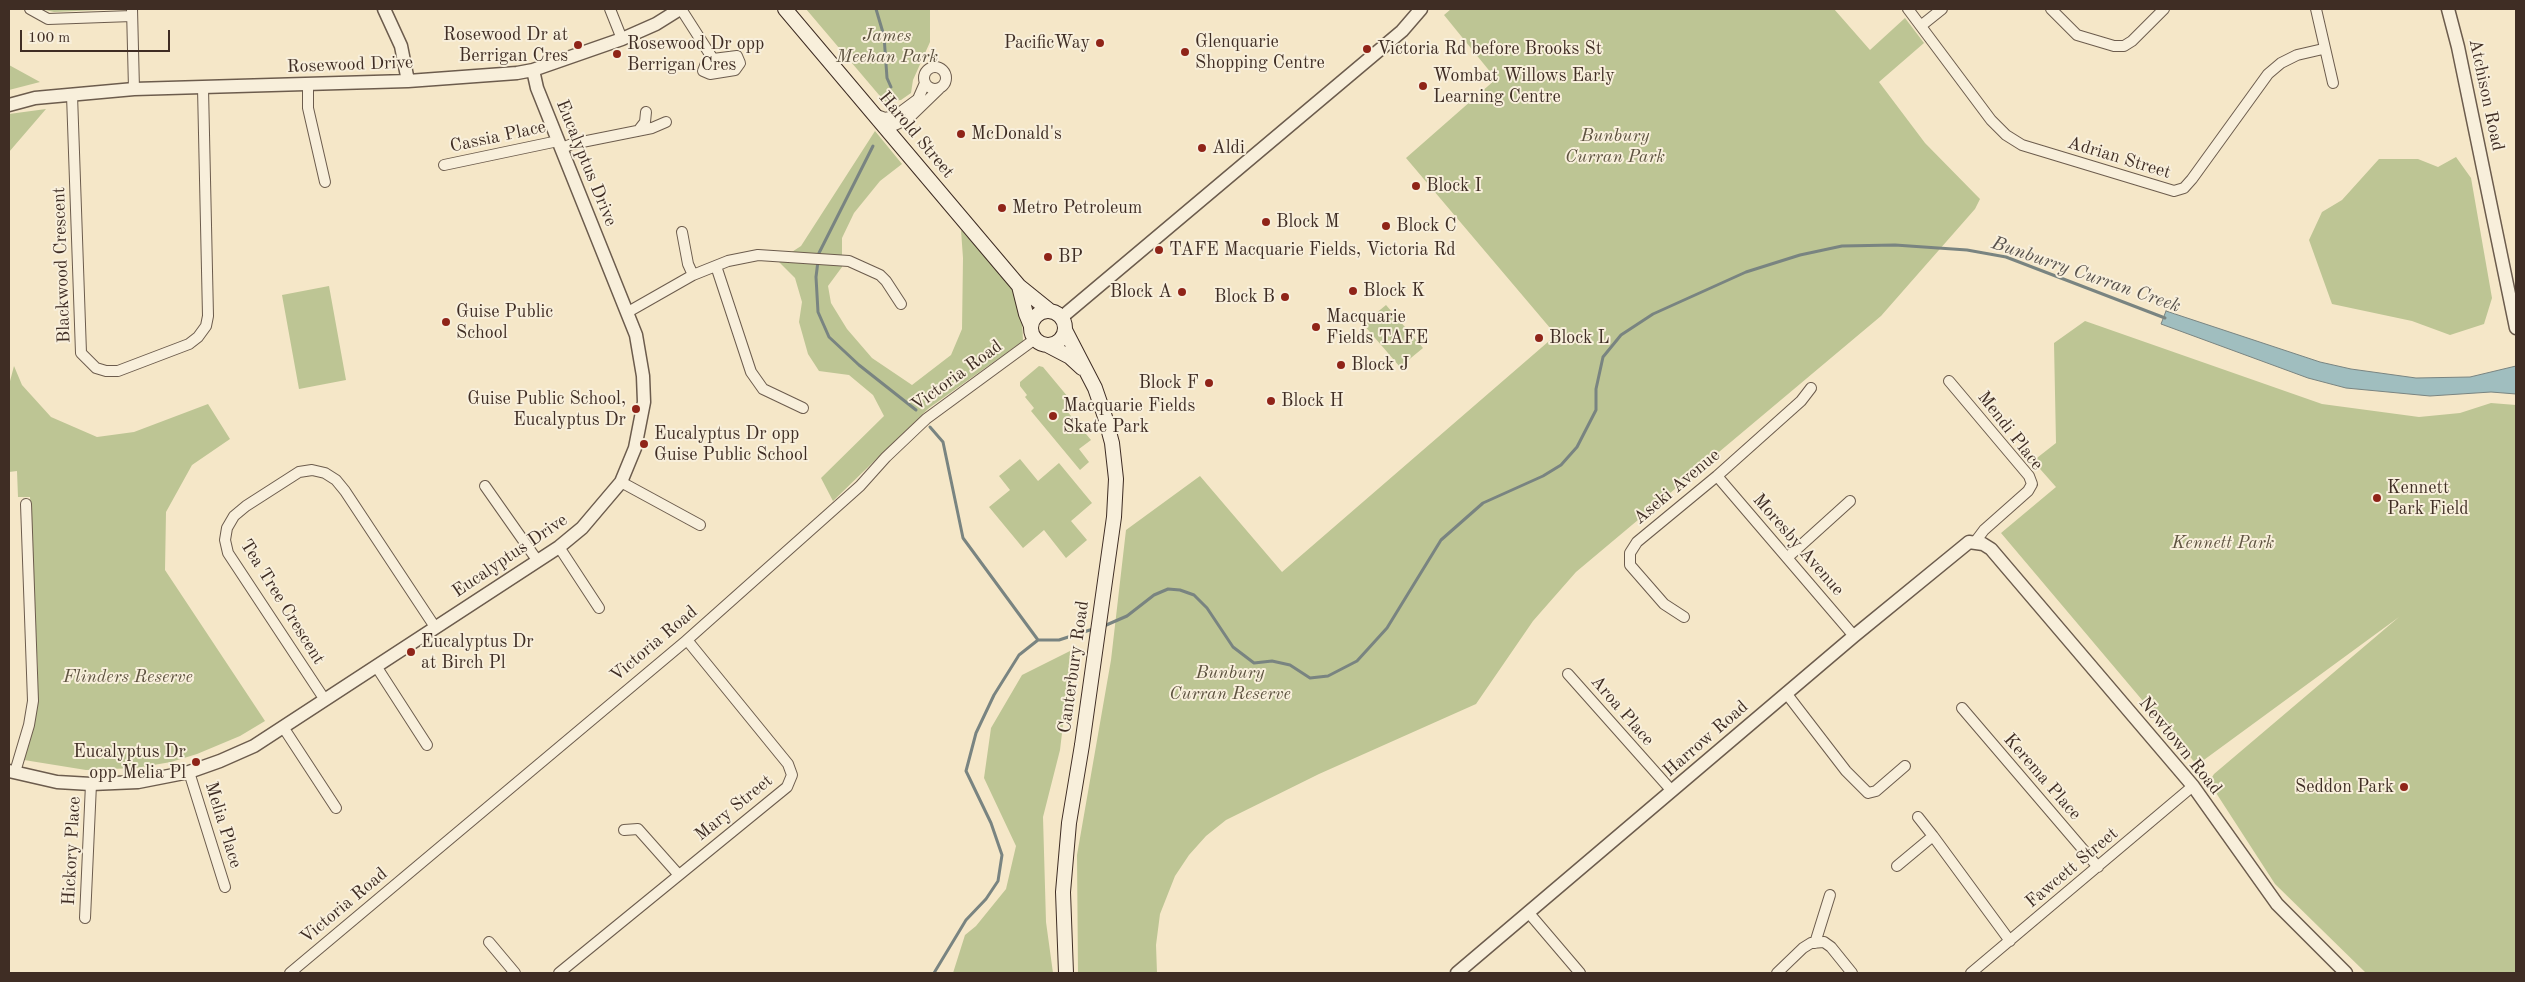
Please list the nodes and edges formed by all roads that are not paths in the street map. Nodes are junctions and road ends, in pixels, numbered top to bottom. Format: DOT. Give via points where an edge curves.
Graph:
graph roads {
  1 [pos="30,9"];
  2 [pos="384,9"];
  3 [pos="610,9"];
  4 [pos="680,9"];
  5 [pos="785,9"];
  6 [pos="1418,9"];
  7 [pos="1908,9"];
  8 [pos="1942,9"];
  9 [pos="2051,9"];
  10 [pos="2164,9"];
  11 [pos="2316,9"];
  12 [pos="2448,9"];
  13 [pos="132,12"];
  14 [pos="1922,25"];
  15 [pos="622,39"];
  16 [pos="2324,49"];
  17 [pos="713,58"];
  18 [pos="532,70"];
  19 [pos="408,80"];
  20 [pos="925,83"];
  21 [pos="2333,83"];
  22 [pos="308,84"];
  23 [pos="203,88"];
  24 [pos="134,89"];
  25 [pos="939,89"];
  26 [pos="72,95"];
  27 [pos="9,105"];
  28 [pos="646,112"];
  29 [pos="873,114"];
  30 [pos="895,116"];
  31 [pos="908,118"];
  32 [pos="666,122"];
  33 [pos="886,129"];
  34 [pos="638,132"];
  35 [pos="560,144"];
  36 [pos="903,150"];
  37 [pos="444,165"];
  38 [pos="325,182"];
  39 [pos="682,232"];
  40 [pos="716,266"];
  41 [pos="693,275"];
  42 [pos="1018,286"];
  43 [pos="901,304"];
  44 [pos="628,312"];
  45 [pos="1059,319"];
  46 [pos="2516,328"];
  47 [pos="1038,337"];
  48 [pos="1084,370"];
  49 [pos="1949,381"];
  50 [pos="1811,388"];
  51 [pos="803,408"];
  52 [pos="1717,476"];
  53 [pos="620,482"];
  54 [pos="485,486"];
  55 [pos="1850,501"];
  56 [pos="26,504"];
  57 [pos="700,525"];
  58 [pos="1979,543"];
  59 [pos="559,547"];
  60 [pos="1788,557"];
  61 [pos="537,560"];
  62 [pos="599,608"];
  63 [pos="1684,617"];
  64 [pos="435,627"];
  65 [pos="1854,636"];
  66 [pos="687,640"];
  67 [pos="376,666"];
  68 [pos="1568,674"];
  69 [pos="1786,693"];
  70 [pos="325,700"];
  71 [pos="1962,708"];
  72 [pos="283,727"];
  73 [pos="427,745"];
  74 [pos="1905,766"];
  75 [pos="12,772"];
  76 [pos="189,772"];
  77 [pos="91,784"];
  78 [pos="2193,786"];
  79 [pos="1672,791"];
  80 [pos="336,808"];
  81 [pos="1918,817"];
  82 [pos="624,830"];
  83 [pos="1933,836"];
  84 [pos="1896,866"];
  85 [pos="2098,867"];
  86 [pos="678,874"];
  87 [pos="225,887"];
  88 [pos="1830,895"];
  89 [pos="1528,912"];
  90 [pos="85,918"];
  91 [pos="2010,941"];
  92 [pos="489,942"];
  93 [pos="1815,943"];
  94 [pos="290,973"];
  95 [pos="515,973"];
  96 [pos="559,973"];
  97 [pos="1066,973"];
  98 [pos="1457,973"];
  99 [pos="1580,973"];
  100 [pos="1776,973"];
  101 [pos="1852,973"];
  102 [pos="1971,973"];
  103 [pos="2346,973"];
  1 -- 13 [label="street" via="48,19"];
  2 -- 19 [label="street" via="402,46"];
  3 -- 15 [label="street"];
  4 -- 15 [label="street, Rosewood Drive"];
  4 -- 17 [label="street"];
  5 -- 29 [label="main road, Harold Street"];
  6 -- 45 [label="street" via="1402,31"];
  7 -- 14 [label="street, Adrian Street"];
  8 -- 14 [label="street"];
  9 -- 10 [label="street" via="2077,35 2124,46"];
  11 -- 16 [label="street"];
  12 -- 46 [label="street, Atchison Road"];
  13 -- 24 [label="street"];
  14 -- 16 [label="street, Adrian Street" via="1991,120 2022,146 2174,191 2184,188 2192,179 2268,74 2297,55"];
  15 -- 18 [label="street, Rosewood Drive"];
  16 -- 21 [label="street"];
  18 -- 19 [label="street, Rosewood Drive"];
  18 -- 35 [label="street, Eucalyptus Drive"];
  19 -- 22 [label="street, Rosewood Drive"];
  20 -- 25 [label="street" via="931,89"];
  20 -- 25 [label="street" via="926,72 939,68 946,76 945,84"];
  20 -- 30 [label="street" via="918,99"];
  22 -- 23 [label="street, Rosewood Drive"];
  22 -- 38 [label="street" via="308,108"];
  23 -- 24 [label="street, Rosewood Drive"];
  23 -- 26 [label="street, Blackwood Crescent" via="206,326 189,344 118,371 96,368 81,353"];
  24 -- 26 [label="street, Rosewood Drive"];
  25 -- 31 [label="street"];
  26 -- 27 [label="street, Rosewood Drive" via="35,98"];
  28 -- 34 [label="street" via="645,122"];
  29 -- 30 [label="street" via="885,118"];
  29 -- 33 [label="main road, Harold Street"];
  30 -- 33 [label="street"];
  31 -- 33 [label="street"];
  31 -- 36 [label="street" via="900,138"];
  32 -- 34 [label="street, Cassia Place"];
  33 -- 36 [label="main road, Harold Street"];
  34 -- 35 [label="street, Cassia Place"];
  35 -- 37 [label="street, Cassia Place"];
  35 -- 44 [label="street, Eucalyptus Drive"];
  36 -- 42 [label="main road, Harold Street"];
  39 -- 41 [label="street"];
  40 -- 41 [label="street"];
  40 -- 43 [label="street" via="758,255 849,261 880,275"];
  40 -- 51 [label="street" via="751,372 763,389"];
  41 -- 44 [label="street"];
  42 -- 45 [label="main road, Harold Street"];
  42 -- 47 [label="main road, Harold Street" via="1026,314"];
  44 -- 53 [label="street, Eucalyptus Drive" via="640,354 644,402 635,448"];
  45 -- 47 [label="main road" via="1059,341"];
  45 -- 47 [label="main road" via="1038,315"];
  45 -- 48 [label="main road, Canterbury Road"];
  47 -- 48 [label="main road, Canterbury Road"];
  47 -- 66 [label="street, Victoria Road" via="926,419 860,486"];
  48 -- 97 [label="main road, Canterbury Road" via="1095,388 1112,443 1116,479 1114,517 1069,823 1063,892"];
  49 -- 58 [label="street, Mendi Place" via="2029,476 2032,484 1984,530"];
  50 -- 52 [label="street, Aseki Avenue"];
  52 -- 60 [label="street, Moresby Avenue"];
  52 -- 63 [label="street, Aseki Avenue" via="1637,542 1630,553 1630,565 1664,604"];
  53 -- 57 [label="street"];
  53 -- 59 [label="street, Eucalyptus Drive" via="582,528"];
  54 -- 61 [label="street"];
  55 -- 60 [label="street"];
  56 -- 75 [label="street" via="33,701 29,725"];
  58 -- 65 [label="street, Harrow Road" via="1969,542 1960,547"];
  58 -- 78 [label="street, Newtown Road" via="1991,549"];
  59 -- 61 [label="street, Eucalyptus Drive"];
  59 -- 62 [label="street"];
  60 -- 65 [label="street, Moresby Avenue"];
  61 -- 64 [label="street, Eucalyptus Drive"];
  64 -- 67 [label="street, Eucalyptus Drive"];
  64 -- 70 [label="street, Tea Tree Crescent" via="346,491 325,472 299,472 246,506 234,516 227,528 228,553"];
  65 -- 69 [label="street, Harrow Road"];
  66 -- 86 [label="street, Mary Street" via="788,764 792,775 787,787"];
  66 -- 94 [label="street, Victoria Road"];
  67 -- 70 [label="street, Eucalyptus Drive"];
  67 -- 73 [label="street"];
  68 -- 79 [label="street, Aroa Place"];
  69 -- 74 [label="street" via="1846,771 1868,793 1876,791"];
  69 -- 79 [label="street, Harrow Road"];
  70 -- 72 [label="street, Eucalyptus Drive"];
  71 -- 85 [label="street, Kerema Place"];
  72 -- 76 [label="street, Eucalyptus Drive" via="254,746"];
  72 -- 80 [label="street"];
  75 -- 77 [label="street, Eucalyptus Drive" via="57,782"];
  76 -- 77 [label="street, Eucalyptus Drive" via="138,782"];
  76 -- 87 [label="street, Melia Place"];
  77 -- 90 [label="street, Hickory Place"];
  78 -- 85 [label="street, Fawcett Street"];
  78 -- 103 [label="street, Newtown Road" via="2277,904"];
  79 -- 89 [label="street, Harrow Road"];
  81 -- 83 [label="street"];
  82 -- 86 [label="street" via="638,829"];
  83 -- 84 [label="street"];
  83 -- 91 [label="street"];
  85 -- 91 [label="street, Fawcett Street"];
  86 -- 96 [label="street, Mary Street"];
  88 -- 93 [label="street"];
  89 -- 98 [label="street, Harrow Road"];
  89 -- 99 [label="street"];
  91 -- 102 [label="street, Fawcett Street"];
  92 -- 95 [label="street"];
  93 -- 100 [label="street" via="1803,948"];
  93 -- 101 [label="street" via="1824,942 1831,947"];
}
